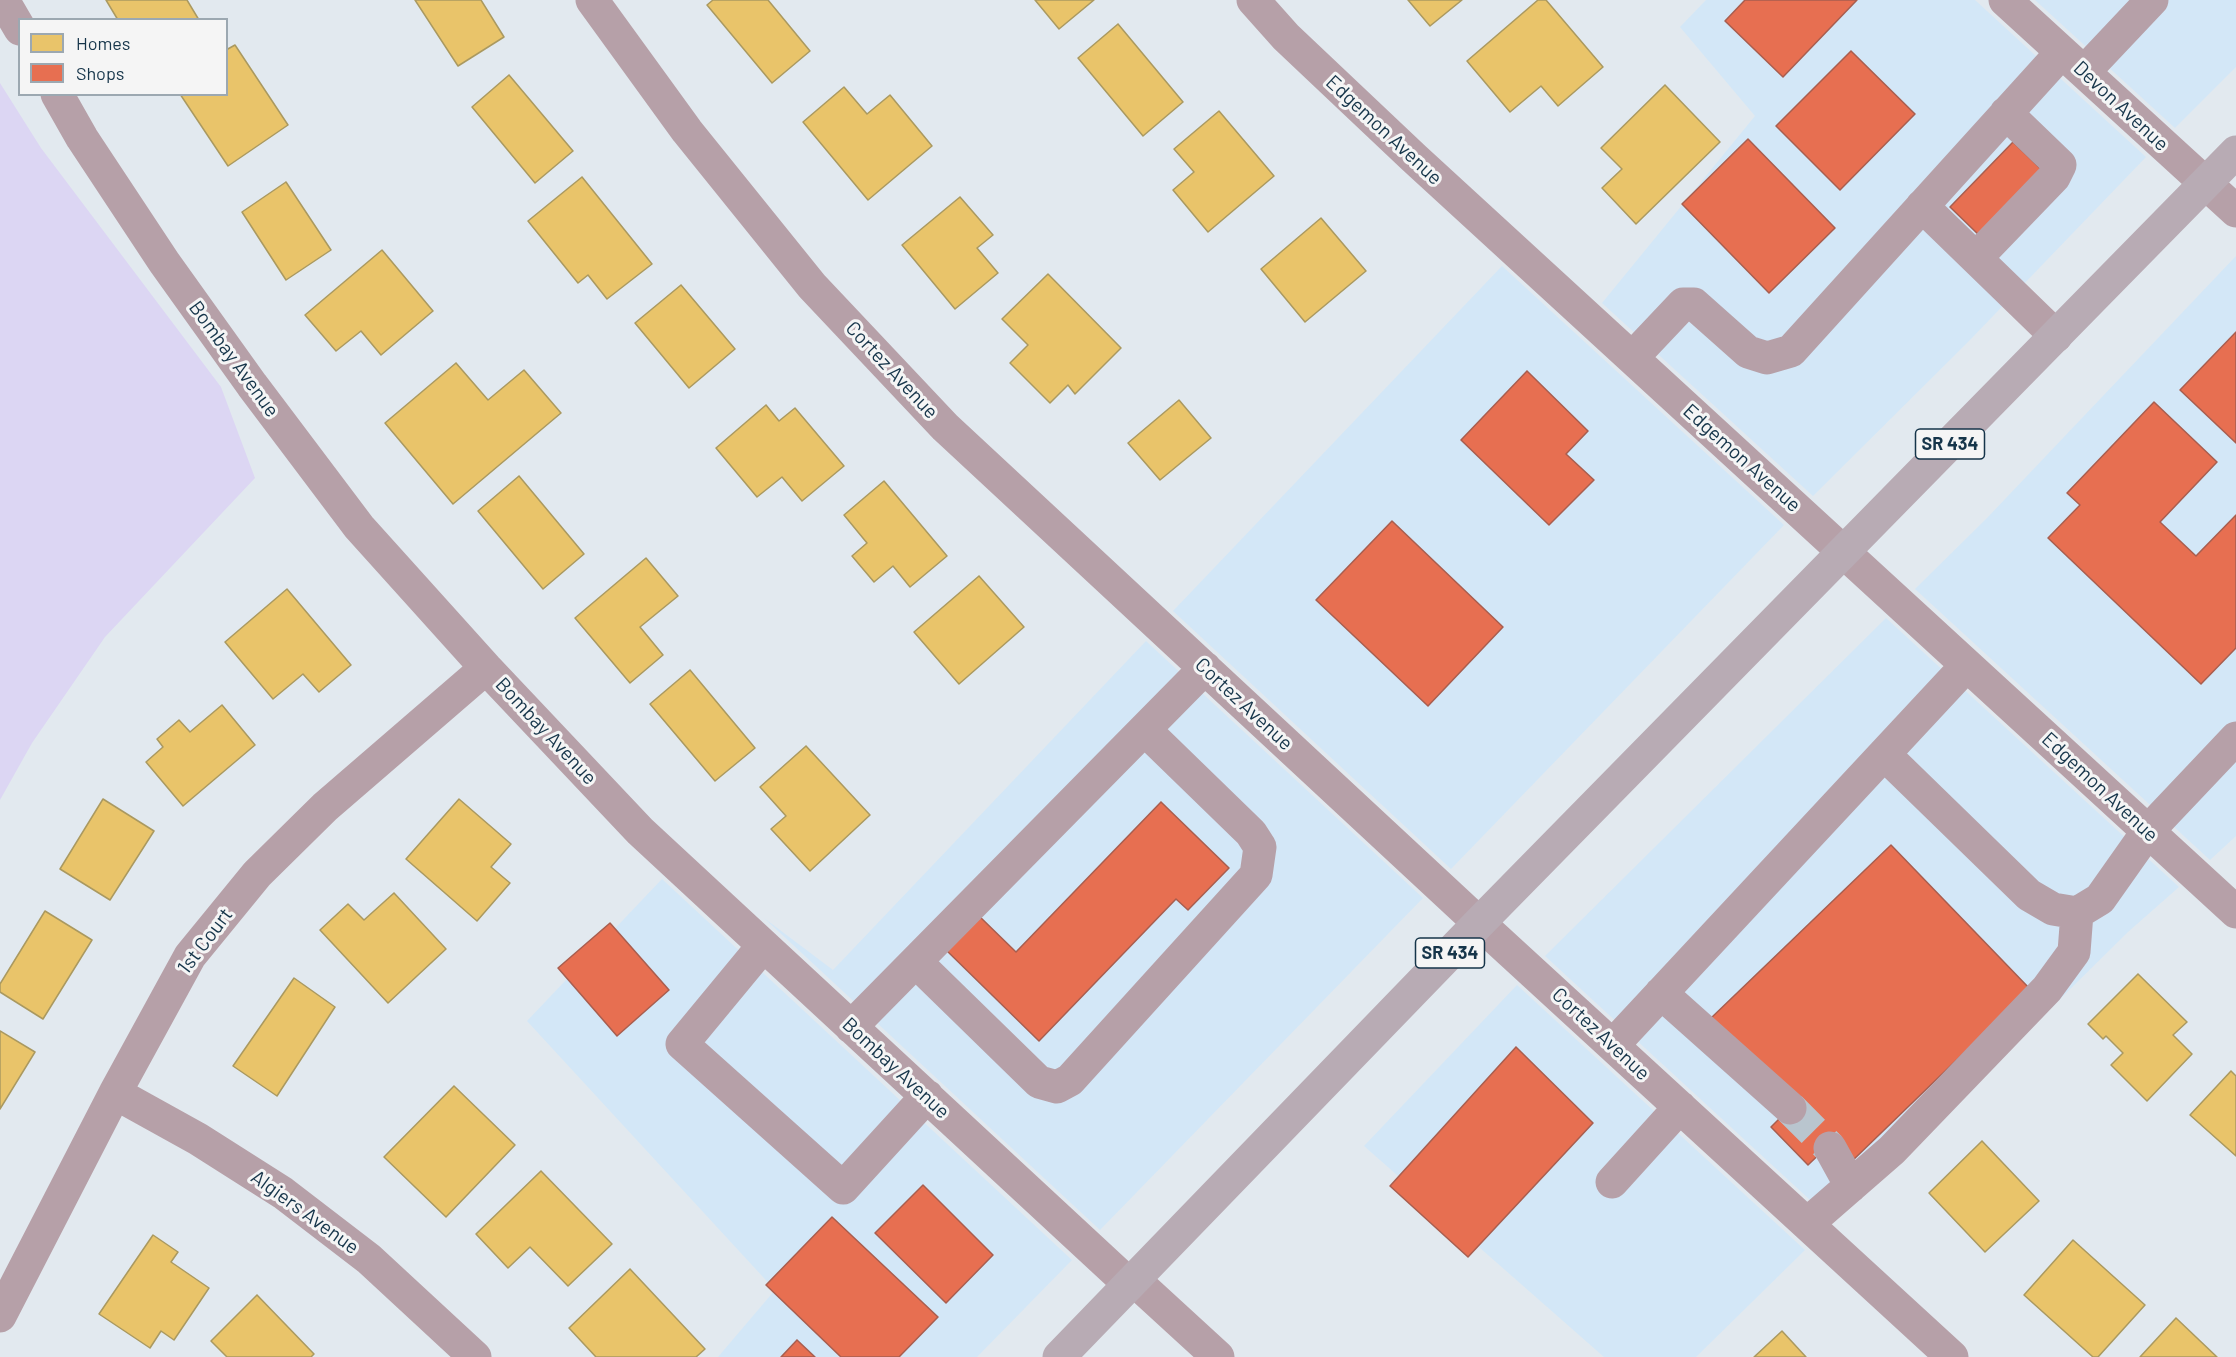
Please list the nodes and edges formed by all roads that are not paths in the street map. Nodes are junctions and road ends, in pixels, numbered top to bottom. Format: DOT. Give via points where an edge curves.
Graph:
graph roads {
  1 [pos="3,0"];
  2 [pos="592,0"];
  3 [pos="1253,0"];
  4 [pos="2005,0"];
  5 [pos="2152,0"];
  6 [pos="18,25"];
  7 [pos="2073,62"];
  8 [pos="58,96"];
  9 [pos="2006,113"];
  10 [pos="2236,152"];
  11 [pos="2205,183"];
  12 [pos="1922,206"];
  13 [pos="2236,212"];
  14 [pos="1976,258"];
  15 [pos="2056,336"];
  16 [pos="1632,358"];
  17 [pos="1844,552"];
  18 [pos="1967,665"];
  19 [pos="486,668"];
  20 [pos="1205,668"];
  21 [pos="1145,730"];
  22 [pos="2236,738"];
  23 [pos="1884,754"];
  24 [pos="2148,831"];
  25 [pos="2236,912"];
  26 [pos="2077,913"];
  27 [pos="1479,922"];
  28 [pos="763,946"];
  29 [pos="916,962"];
  30 [pos="1662,993"];
  31 [pos="851,1027"];
  32 [pos="1613,1045"];
  33 [pos="115,1093"];
  34 [pos="927,1096"];
  35 [pos="1680,1107"];
  36 [pos="1790,1108"];
  37 [pos="1830,1148"];
  38 [pos="1612,1182"];
  39 [pos="1851,1186"];
  40 [pos="1808,1224"];
  41 [pos="1132,1282"];
  42 [pos="0,1316"];
  43 [pos="475,1357"];
  44 [pos="1059,1357"];
  45 [pos="1218,1357"];
  46 [pos="1952,1357"];
  1 -- 6 [label="street"];
  2 -- 20 [label="street, Cortez Avenue" via="687,131 812,286 945,427"];
  3 -- 16 [label="street, Edgemon Avenue" via="1286,38"];
  4 -- 7 [label="street, Devon Avenue"];
  5 -- 7 [label="street"];
  7 -- 9 [label="street"];
  7 -- 11 [label="street, Devon Avenue"];
  8 -- 19 [label="street, Bombay Avenue" via="164,262 252,385 359,527"];
  9 -- 12 [label="street"];
  9 -- 14 [label="street" via="2060,165 2054,177"];
  10 -- 11 [label="main road, SR 434"];
  11 -- 13 [label="street, Devon Avenue"];
  11 -- 15 [label="main road, SR 434"];
  12 -- 14 [label="street"];
  12 -- 16 [label="street" via="1791,351 1767,358 1749,352 1694,304 1683,304"];
  14 -- 15 [label="street"];
  15 -- 17 [label="main road, SR 434"];
  16 -- 17 [label="street, Edgemon Avenue"];
  17 -- 18 [label="street, Edgemon Avenue"];
  17 -- 27 [label="main road, SR 434"];
  18 -- 23 [label="street"];
  18 -- 24 [label="street, Edgemon Avenue"];
  19 -- 28 [label="street, Bombay Avenue" via="640,831"];
  19 -- 33 [label="street, 1st Court" via="325,807 257,874 190,956"];
  20 -- 21 [label="street"];
  20 -- 27 [label="street, Cortez Avenue"];
  21 -- 29 [label="street"];
  21 -- 29 [label="street" via="1251,832 1260,848 1256,875 1070,1080 1057,1087 1039,1082"];
  22 -- 24 [label="street"];
  23 -- 26 [label="street" via="2029,895 2053,909"];
  23 -- 30 [label="street"];
  24 -- 25 [label="street, Edgemon Avenue"];
  24 -- 26 [label="street" via="2100,899"];
  26 -- 39 [label="street" via="2074,952 2047,989 1892,1150"];
  27 -- 32 [label="street, Cortez Avenue"];
  27 -- 41 [label="main road, SR 434"];
  28 -- 31 [label="street, Bombay Avenue"];
  28 -- 34 [label="street" via="682,1044 843,1188"];
  29 -- 31 [label="street"];
  30 -- 32 [label="street"];
  30 -- 36 [label="street"];
  31 -- 34 [label="street, Bombay Avenue"];
  32 -- 35 [label="street, Cortez Avenue"];
  33 -- 42 [label="street, 1st Court"];
  33 -- 43 [label="street, Algiers Avenue" via="198,1139 283,1194 369,1259"];
  34 -- 41 [label="street, Bombay Avenue"];
  35 -- 38 [label="street"];
  35 -- 40 [label="street, Cortez Avenue"];
  37 -- 39 [label="street"];
  39 -- 40 [label="street"];
  40 -- 46 [label="street, Cortez Avenue"];
  41 -- 44 [label="main road, SR 434"];
  41 -- 45 [label="street, Bombay Avenue"];
}
